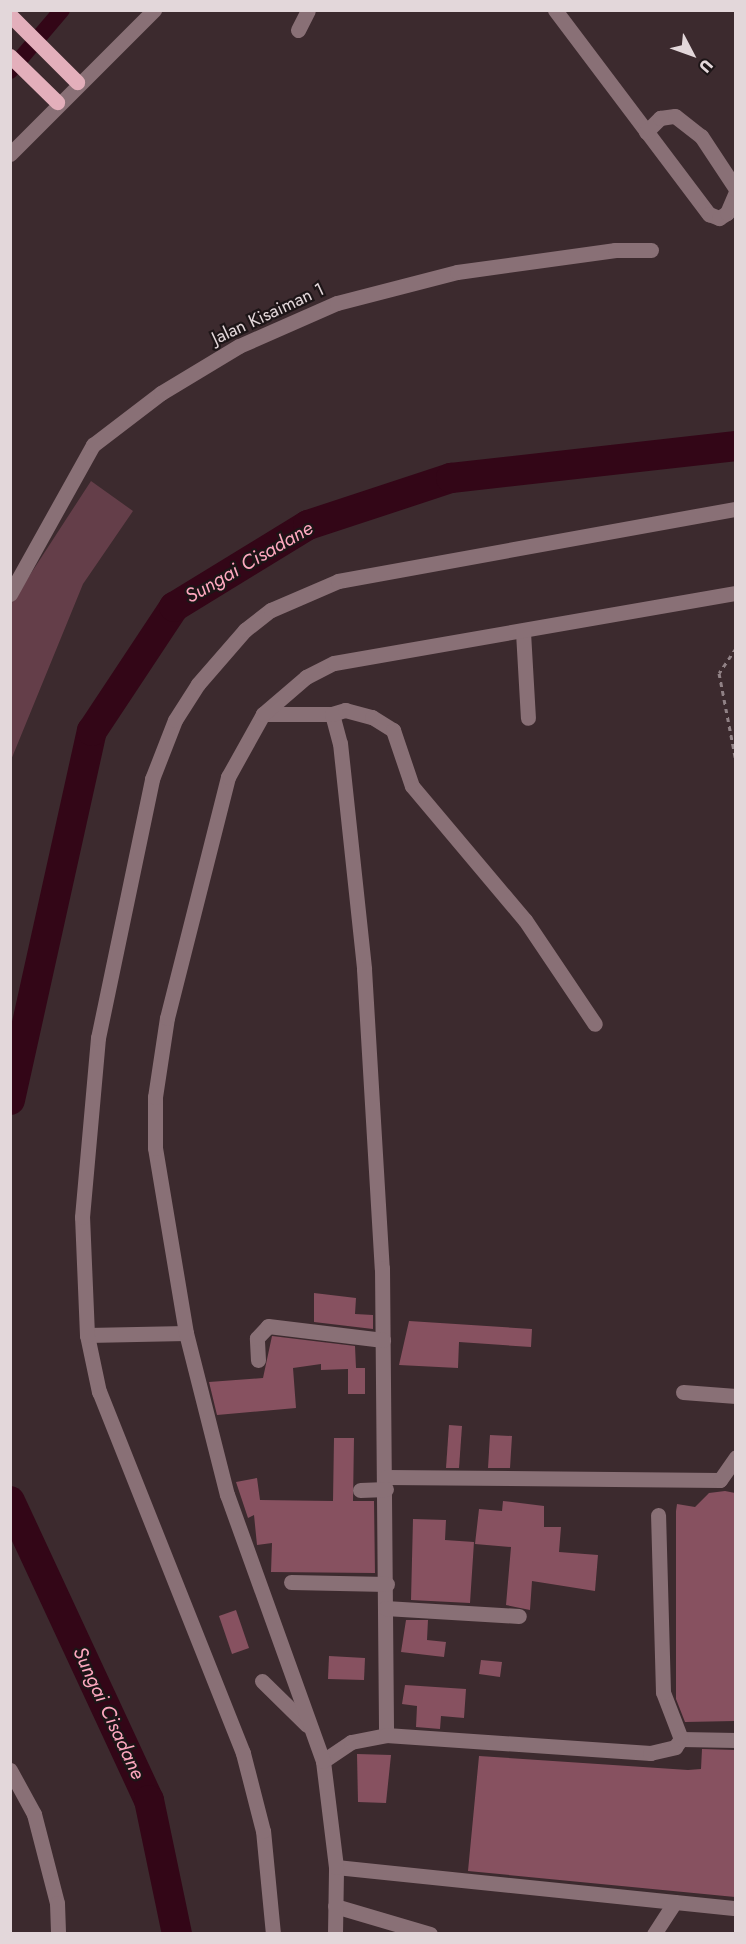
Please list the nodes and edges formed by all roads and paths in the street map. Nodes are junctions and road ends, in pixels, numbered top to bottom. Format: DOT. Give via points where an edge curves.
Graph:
graph roads {
  1 [pos="154,10"];
  2 [pos="308,10"];
  3 [pos="555,10"];
  4 [pos="11,15"];
  5 [pos="298,30"];
  6 [pos="10,56"];
  7 [pos="77,82"];
  8 [pos="51,97"];
  9 [pos="646,132"];
  10 [pos="10,154"];
  11 [pos="735,190"];
  12 [pos="651,250"];
  13 [pos="735,509"];
  14 [pos="735,593"];
  15 [pos="10,594"];
  16 [pos="523,632"];
  17 [pos="735,648"];
  18 [pos="263,714"];
  19 [pos="332,714"];
  20 [pos="528,717"];
  21 [pos="735,761"];
  22 [pos="595,1024"];
  23 [pos="186,1333"];
  24 [pos="87,1335"];
  25 [pos="383,1340"];
  26 [pos="258,1360"];
  27 [pos="683,1392"];
  28 [pos="735,1396"];
  29 [pos="735,1457"];
  30 [pos="386,1483"];
  31 [pos="360,1490"];
  32 [pos="658,1515"];
  33 [pos="291,1582"];
  34 [pos="387,1584"];
  35 [pos="385,1608"];
  36 [pos="519,1616"];
  37 [pos="262,1681"];
  38 [pos="309,1727"];
  39 [pos="386,1736"];
  40 [pos="681,1738"];
  41 [pos="735,1740"];
  42 [pos="323,1761"];
  43 [pos="10,1770"];
  44 [pos="336,1867"];
  45 [pos="675,1902"];
  46 [pos="335,1906"];
  47 [pos="735,1908"];
  48 [pos="58,1934"];
  49 [pos="273,1934"];
  50 [pos="335,1934"];
  51 [pos="430,1934"];
  52 [pos="654,1934"];
  1 -- 7 [label="street"];
  2 -- 5 [label="street"];
  3 -- 9 [label="street"];
  4 -- 7 [label="main road"];
  6 -- 8 [label="main road"];
  7 -- 8 [label="street"];
  8 -- 10 [label="street"];
  9 -- 11 [label="street" via="660,118 675,116 701,136"];
  9 -- 11 [label="street" via="699,201 719,218 727,213"];
  12 -- 15 [label="street, Jalan Kisaiman 1" via="615,250 457,272 336,303 240,346 161,393 93,445"];
  13 -- 24 [label="street" via="338,581 271,610 245,630 198,684 175,720 153,779 98,1038 82,1217"];
  14 -- 16 [label="street"];
  16 -- 18 [label="street" via="334,663 306,677"];
  16 -- 20 [label="street"];
  17 -- 21 [label="path" via="719,674"];
  18 -- 19 [label="street"];
  18 -- 23 [label="street" via="228,777 167,1018 155,1096 155,1148"];
  19 -- 22 [label="street" via="345,710 372,717 393,730 412,786 525,920"];
  19 -- 25 [label="street" via="340,743 364,969"];
  23 -- 24 [label="street"];
  23 -- 38 [label="street" via="227,1495"];
  24 -- 49 [label="street" via="99,1392 243,1753 262,1831"];
  25 -- 26 [label="street" via="268,1326 257,1338"];
  25 -- 30 [label="street"];
  27 -- 28 [label="street"];
  29 -- 30 [label="street" via="720,1480"];
  30 -- 31 [label="street"];
  30 -- 34 [label="street"];
  32 -- 40 [label="street" via="663,1692"];
  33 -- 34 [label="street"];
  34 -- 35 [label="street"];
  35 -- 36 [label="street"];
  35 -- 39 [label="street"];
  37 -- 38 [label="street"];
  38 -- 42 [label="street"];
  39 -- 40 [label="street" via="650,1753 669,1751"];
  39 -- 42 [label="street" via="351,1742"];
  40 -- 41 [label="street"];
  42 -- 44 [label="street"];
  43 -- 48 [label="street" via="34,1814 57,1903"];
  44 -- 45 [label="street"];
  44 -- 46 [label="street"];
  45 -- 47 [label="street"];
  45 -- 52 [label="street"];
  46 -- 50 [label="street"];
  46 -- 51 [label="street"];
}
